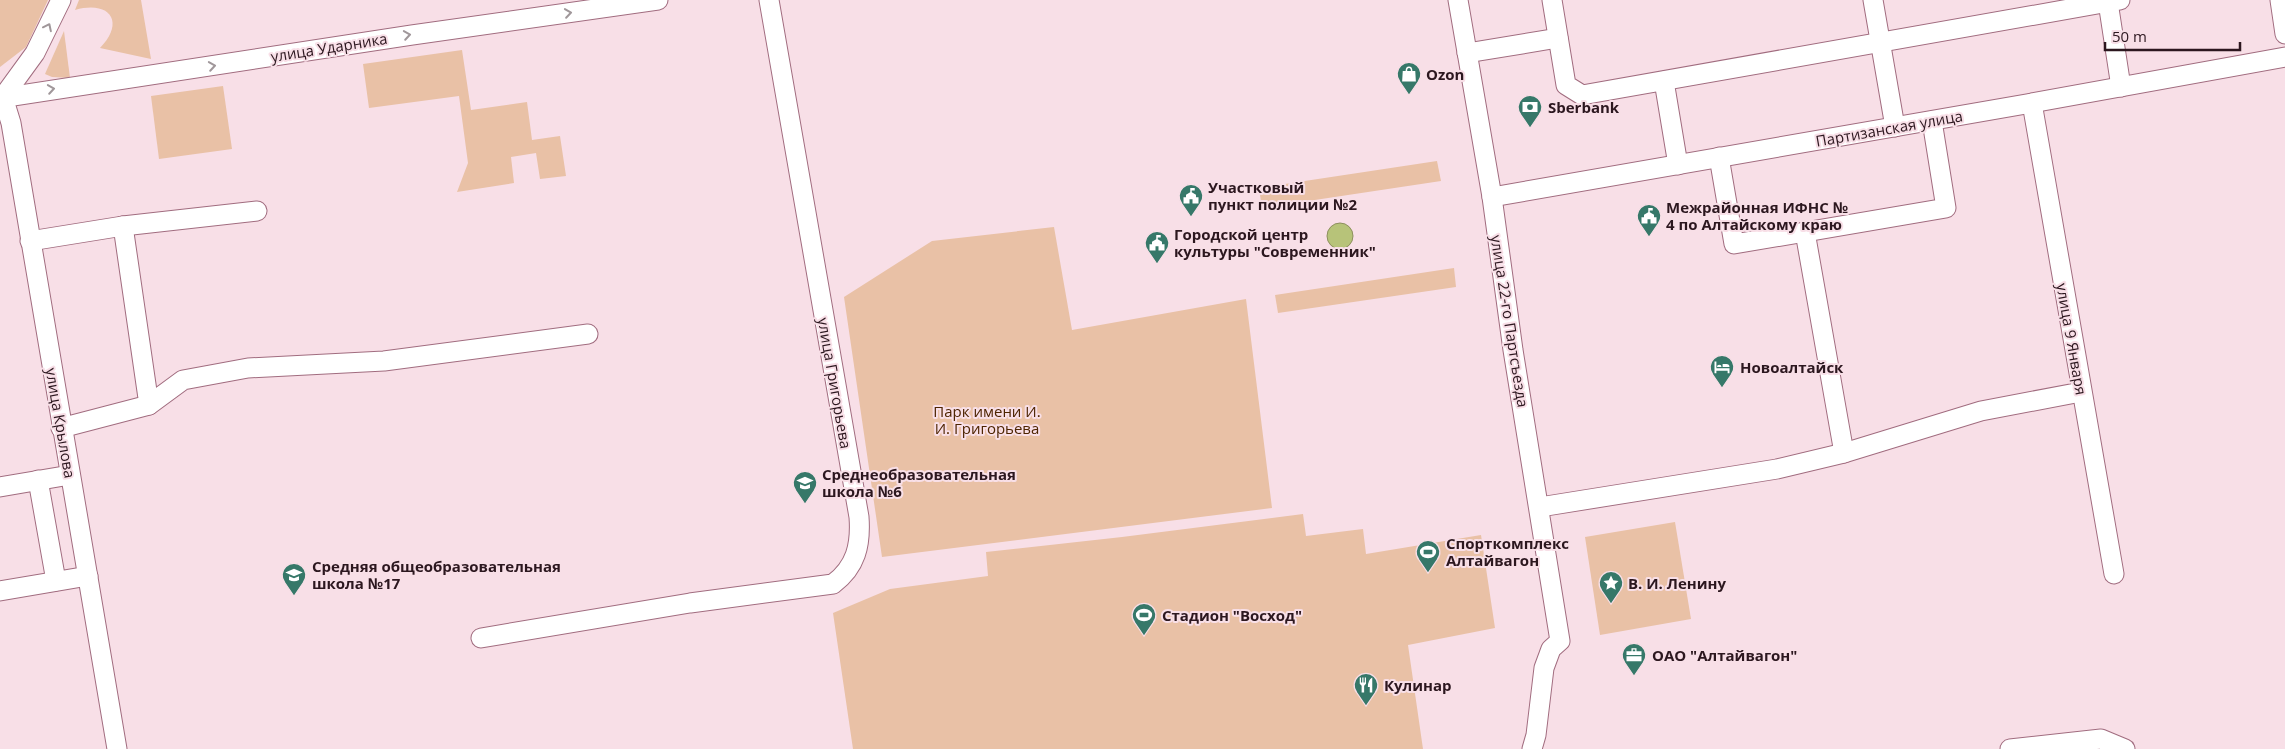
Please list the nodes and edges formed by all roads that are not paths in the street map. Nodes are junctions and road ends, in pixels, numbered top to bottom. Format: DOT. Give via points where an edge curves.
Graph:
graph roads {
  1 [pos="61,0"];
  2 [pos="658,0"];
  3 [pos="769,0"];
  4 [pos="1458,0"];
  5 [pos="1552,0"];
  6 [pos="1873,0"];
  7 [pos="2280,0"];
  8 [pos="2114,1"];
  9 [pos="2285,34"];
  10 [pos="1558,38"];
  11 [pos="1880,42"];
  12 [pos="1467,53"];
  13 [pos="2285,57"];
  14 [pos="1664,81"];
  15 [pos="2121,87"];
  16 [pos="1,97"];
  17 [pos="2032,103"];
  18 [pos="1932,121"];
  19 [pos="1894,127"];
  20 [pos="1720,157"];
  21 [pos="1678,164"];
  22 [pos="1492,197"];
  23 [pos="257,211"];
  24 [pos="123,226"];
  25 [pos="1805,232"];
  26 [pos="30,241"];
  27 [pos="588,334"];
  28 [pos="2081,392"];
  29 [pos="149,405"];
  30 [pos="61,428"];
  31 [pos="1844,453"];
  32 [pos="70,475"];
  33 [pos="38,480"];
  34 [pos="0,487"];
  35 [pos="1540,507"];
  36 [pos="2114,574"];
  37 [pos="88,576"];
  38 [pos="56,581"];
  39 [pos="0,591"];
  40 [pos="481,638"];
  41 [pos="117,749"];
  42 [pos="1532,749"];
  43 [pos="2010,749"];
  44 [pos="2125,749"];
  16 -- 1 [label="street, one-way" via="35,53"];
  16 -- 2 [label="street, улица Ударника, one-way"];
  3 -- 40 [label="street, улица Григорьева" via="859,517 859,546 852,565 833,584 690,603"];
  4 -- 12 [label="street, улица 22-го Партсъезда"];
  5 -- 10 [label="street"];
  6 -- 11 [label="street"];
  7 -- 9 [label="street"];
  8 -- 11 [label="street"];
  8 -- 15 [label="street"];
  10 -- 12 [label="street"];
  10 -- 14 [label="street" via="1566,86 1582,95"];
  11 -- 14 [label="street"];
  11 -- 19 [label="street"];
  12 -- 22 [label="street, улица 22-го Партсъезда"];
  13 -- 15 [label="street, Партизанская улица"];
  14 -- 21 [label="street"];
  15 -- 17 [label="street, Партизанская улица"];
  16 -- 26 [label="street, улица Крылова" via="12,123"];
  17 -- 18 [label="street, Партизанская улица"];
  17 -- 28 [label="street, улица 9 Января"];
  18 -- 19 [label="street, Партизанская улица"];
  18 -- 25 [label="street" via="1946,208"];
  19 -- 20 [label="street, Партизанская улица"];
  20 -- 21 [label="street, Партизанская улица"];
  20 -- 25 [label="street" via="1734,244"];
  21 -- 22 [label="street, Партизанская улица"];
  22 -- 35 [label="street, улица 22-го Партсъезда" via="1513,350"];
  23 -- 24 [label="street"];
  24 -- 26 [label="street"];
  24 -- 29 [label="street"];
  25 -- 31 [label="street"];
  26 -- 30 [label="street, улица Крылова"];
  27 -- 29 [label="street" via="384,361 248,368 183,380"];
  28 -- 31 [label="street" via="1981,411"];
  28 -- 36 [label="street, улица 9 Января"];
  29 -- 30 [label="street"];
  30 -- 32 [label="street, улица Крылова"];
  31 -- 35 [label="street" via="1778,469"];
  32 -- 33 [label="street"];
  32 -- 37 [label="street, улица Крылова"];
  33 -- 34 [label="street"];
  33 -- 38 [label="street"];
  35 -- 42 [label="street, улица 22-го Партсъезда" via="1560,641 1551,649 1544,668"];
  37 -- 38 [label="street"];
  37 -- 41 [label="street, улица Крылова"];
  38 -- 39 [label="street"];
  43 -- 44 [label="street" via="2101,739"];
}
